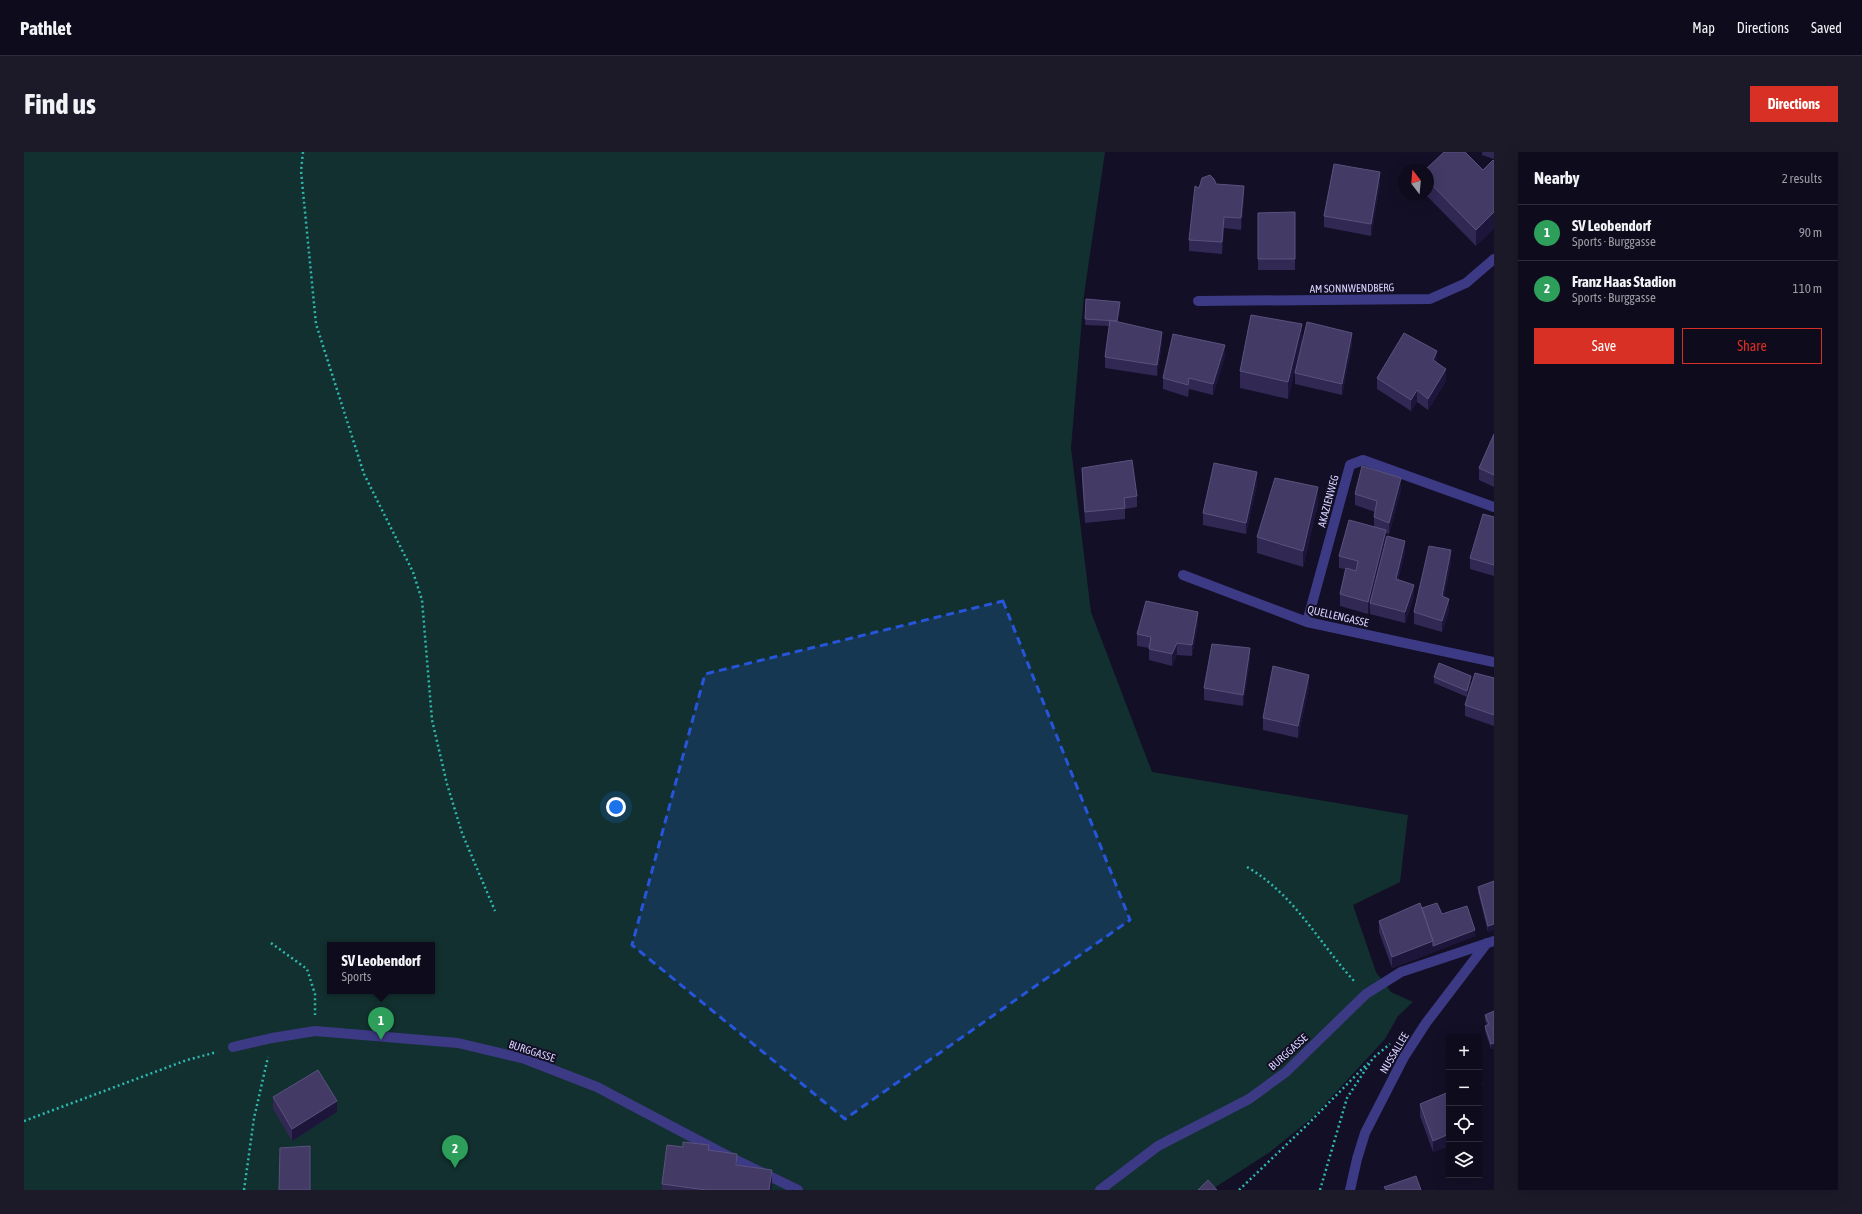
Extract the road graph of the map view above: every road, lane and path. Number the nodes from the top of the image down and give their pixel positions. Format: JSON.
{"nodes":[{"id":1,"x":303,"y":152,"type":"edge"},
{"id":2,"x":1494,"y":259,"type":"edge"},
{"id":3,"x":1198,"y":301,"type":"dead end"},
{"id":4,"x":1494,"y":507,"type":"edge"},
{"id":5,"x":1183,"y":575,"type":"dead end"},
{"id":6,"x":1307,"y":622,"type":"junction"},
{"id":7,"x":1494,"y":662,"type":"edge"},
{"id":8,"x":1247,"y":867,"type":"dead end"},
{"id":9,"x":495,"y":912,"type":"dead end"},
{"id":10,"x":1490,"y":942,"type":"edge"},
{"id":11,"x":271,"y":943,"type":"dead end"},
{"id":12,"x":1366,"y":994,"type":"junction"},
{"id":13,"x":315,"y":1031,"type":"junction"},
{"id":14,"x":272,"y":1038,"type":"junction"},
{"id":15,"x":233,"y":1047,"type":"joint"},
{"id":16,"x":1373,"y":1058,"type":"dead end"},
{"id":17,"x":24,"y":1122,"type":"edge"},
{"id":18,"x":244,"y":1190,"type":"edge"},
{"id":19,"x":798,"y":1190,"type":"edge"},
{"id":20,"x":1100,"y":1190,"type":"edge"},
{"id":21,"x":1239,"y":1190,"type":"edge"},
{"id":22,"x":1350,"y":1190,"type":"edge"}],
"edges":[{"from":1,"to":9,"type":"path"},
{"from":2,"to":3,"type":"street","name":"AM SONNWENDBERG"},
{"from":4,"to":6,"type":"street","name":"AKAZIENWEG"},
{"from":5,"to":6,"type":"street","name":"QUELLENGASSE"},
{"from":6,"to":7,"type":"street","name":"QUELLENGASSE"},
{"from":8,"to":12,"type":"path"},
{"from":10,"to":12,"type":"street","name":"BURGGASSE"},
{"from":10,"to":22,"type":"street","name":"NUSSALLEE"},
{"from":11,"to":13,"type":"path"},
{"from":12,"to":20,"type":"street","name":"BURGGASSE"},
{"from":13,"to":14,"type":"street","name":"BURGGASSE"},
{"from":13,"to":19,"type":"street","name":"BURGGASSE"},
{"from":14,"to":15,"type":"street","name":"BURGGASSE"},
{"from":14,"to":18,"type":"path"},
{"from":15,"to":17,"type":"path"},
{"from":16,"to":21,"type":"path"}]}
